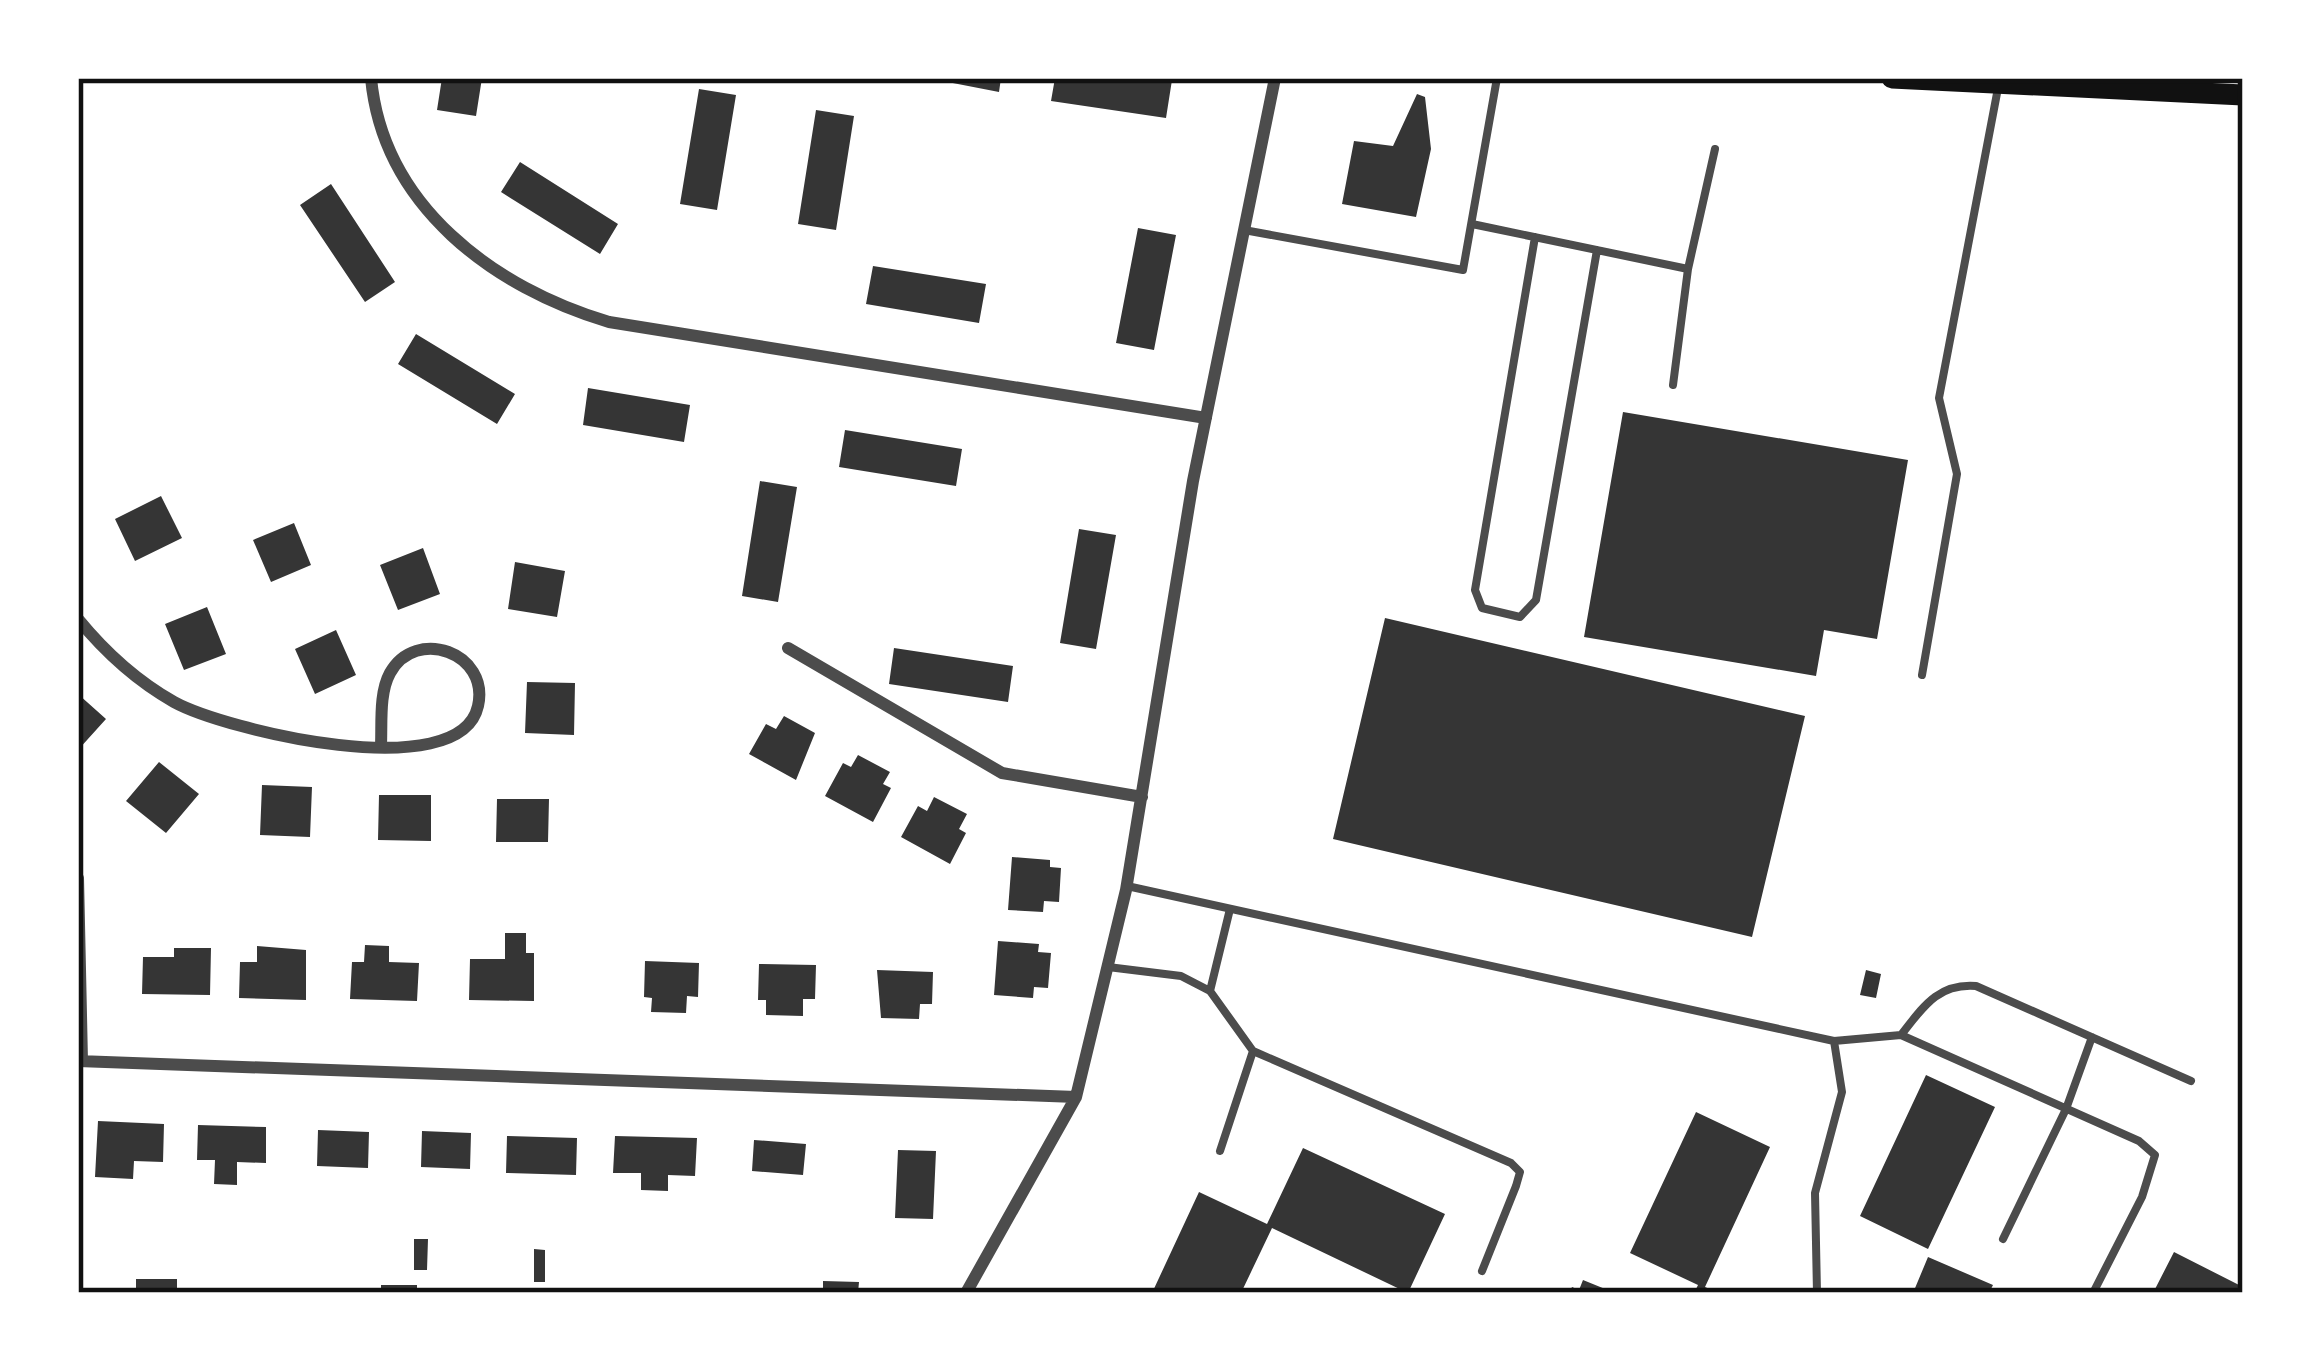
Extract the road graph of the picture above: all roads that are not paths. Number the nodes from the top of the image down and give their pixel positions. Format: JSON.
{"nodes":[{"id":1,"x":371,"y":78,"type":"edge"},
{"id":2,"x":1275,"y":78,"type":"edge"},
{"id":3,"x":1497,"y":78,"type":"edge"},
{"id":4,"x":1892,"y":78,"type":"edge"},
{"id":5,"x":1924,"y":78,"type":"edge"},
{"id":6,"x":2000,"y":82,"type":"junction"},
{"id":7,"x":2243,"y":94,"type":"edge"},
{"id":8,"x":1715,"y":148,"type":"dead end"},
{"id":9,"x":1472,"y":224,"type":"junction"},
{"id":10,"x":1244,"y":230,"type":"junction"},
{"id":11,"x":1534,"y":237,"type":"junction"},
{"id":12,"x":1597,"y":250,"type":"junction"},
{"id":13,"x":1688,"y":268,"type":"junction"},
{"id":14,"x":1673,"y":385,"type":"dead end"},
{"id":15,"x":1206,"y":418,"type":"junction"},
{"id":16,"x":79,"y":623,"type":"edge"},
{"id":17,"x":788,"y":648,"type":"dead end"},
{"id":18,"x":1922,"y":676,"type":"dead end"},
{"id":19,"x":381,"y":745,"type":"junction"},
{"id":20,"x":1142,"y":797,"type":"junction"},
{"id":21,"x":78,"y":878,"type":"edge"},
{"id":22,"x":1127,"y":886,"type":"junction"},
{"id":23,"x":1230,"y":909,"type":"junction"},
{"id":24,"x":1108,"y":967,"type":"junction"},
{"id":25,"x":1210,"y":991,"type":"junction"},
{"id":26,"x":1901,"y":1035,"type":"junction"},
{"id":27,"x":2092,"y":1037,"type":"junction"},
{"id":28,"x":1834,"y":1041,"type":"junction"},
{"id":29,"x":1253,"y":1051,"type":"junction"},
{"id":30,"x":80,"y":1061,"type":"edge"},
{"id":31,"x":2191,"y":1081,"type":"dead end"},
{"id":32,"x":1076,"y":1097,"type":"junction"},
{"id":33,"x":2066,"y":1109,"type":"junction"},
{"id":34,"x":1220,"y":1151,"type":"dead end"},
{"id":35,"x":2003,"y":1239,"type":"dead end"},
{"id":36,"x":1481,"y":1271,"type":"dead end"},
{"id":37,"x":966,"y":1293,"type":"edge"},
{"id":38,"x":1816,"y":1293,"type":"edge"},
{"id":39,"x":2093,"y":1293,"type":"edge"}],
"edges":[{"from":1,"to":15,"type":"street"},
{"from":2,"to":10,"type":"street"},
{"from":3,"to":9,"type":"lane"},
{"from":4,"to":5,"type":"main road"},
{"from":5,"to":6,"type":"main road"},
{"from":6,"to":7,"type":"main road"},
{"from":6,"to":18,"type":"lane"},
{"from":8,"to":13,"type":"lane"},
{"from":9,"to":10,"type":"lane"},
{"from":9,"to":11,"type":"lane"},
{"from":10,"to":15,"type":"street"},
{"from":11,"to":12,"type":"lane"},
{"from":11,"to":12,"type":"lane"},
{"from":12,"to":13,"type":"lane"},
{"from":13,"to":14,"type":"lane"},
{"from":15,"to":20,"type":"street"},
{"from":16,"to":19,"type":"street"},
{"from":17,"to":20,"type":"street"},
{"from":19,"to":19,"type":"street"},
{"from":20,"to":22,"type":"street"},
{"from":21,"to":30,"type":"street"},
{"from":22,"to":23,"type":"lane"},
{"from":22,"to":24,"type":"street"},
{"from":23,"to":25,"type":"lane"},
{"from":23,"to":28,"type":"lane"},
{"from":24,"to":25,"type":"lane"},
{"from":24,"to":32,"type":"street"},
{"from":25,"to":29,"type":"lane"},
{"from":26,"to":27,"type":"lane"},
{"from":26,"to":28,"type":"lane"},
{"from":26,"to":33,"type":"lane"},
{"from":27,"to":31,"type":"lane"},
{"from":27,"to":33,"type":"lane"},
{"from":28,"to":38,"type":"lane"},
{"from":29,"to":34,"type":"lane"},
{"from":29,"to":36,"type":"lane"},
{"from":30,"to":32,"type":"street"},
{"from":32,"to":37,"type":"street"},
{"from":33,"to":35,"type":"lane"},
{"from":33,"to":39,"type":"lane"}]}
